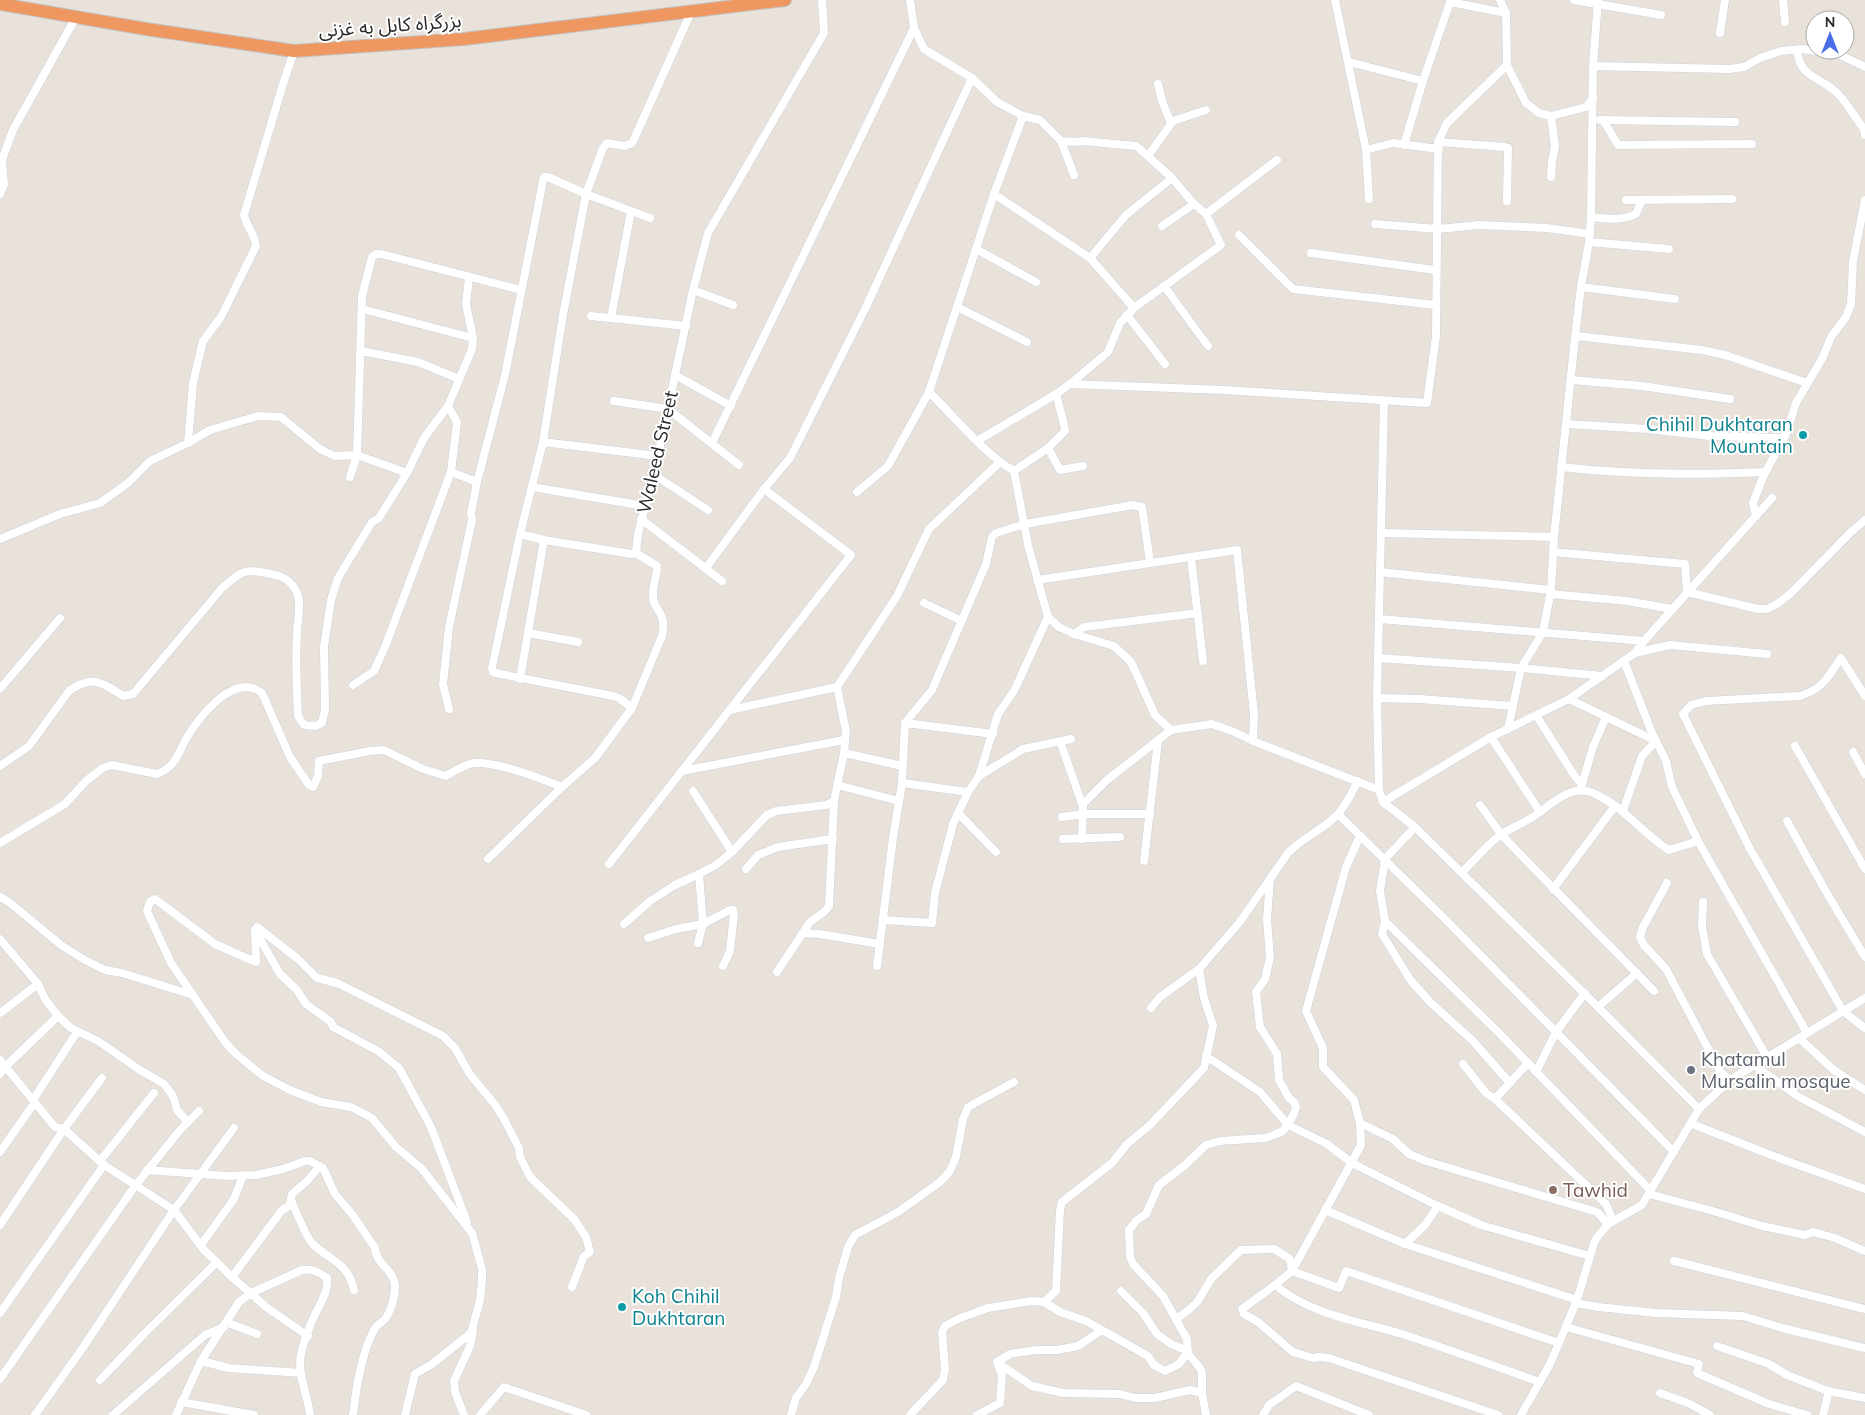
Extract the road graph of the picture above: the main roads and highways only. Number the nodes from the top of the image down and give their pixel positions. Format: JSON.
{"nodes":[{"id":1,"x":785,"y":0,"type":"edge"},
{"id":2,"x":0,"y":4,"type":"edge"}],
"edges":[{"from":1,"to":2,"type":"highway","name":"بزرگراه کابل به غزنی"}]}
